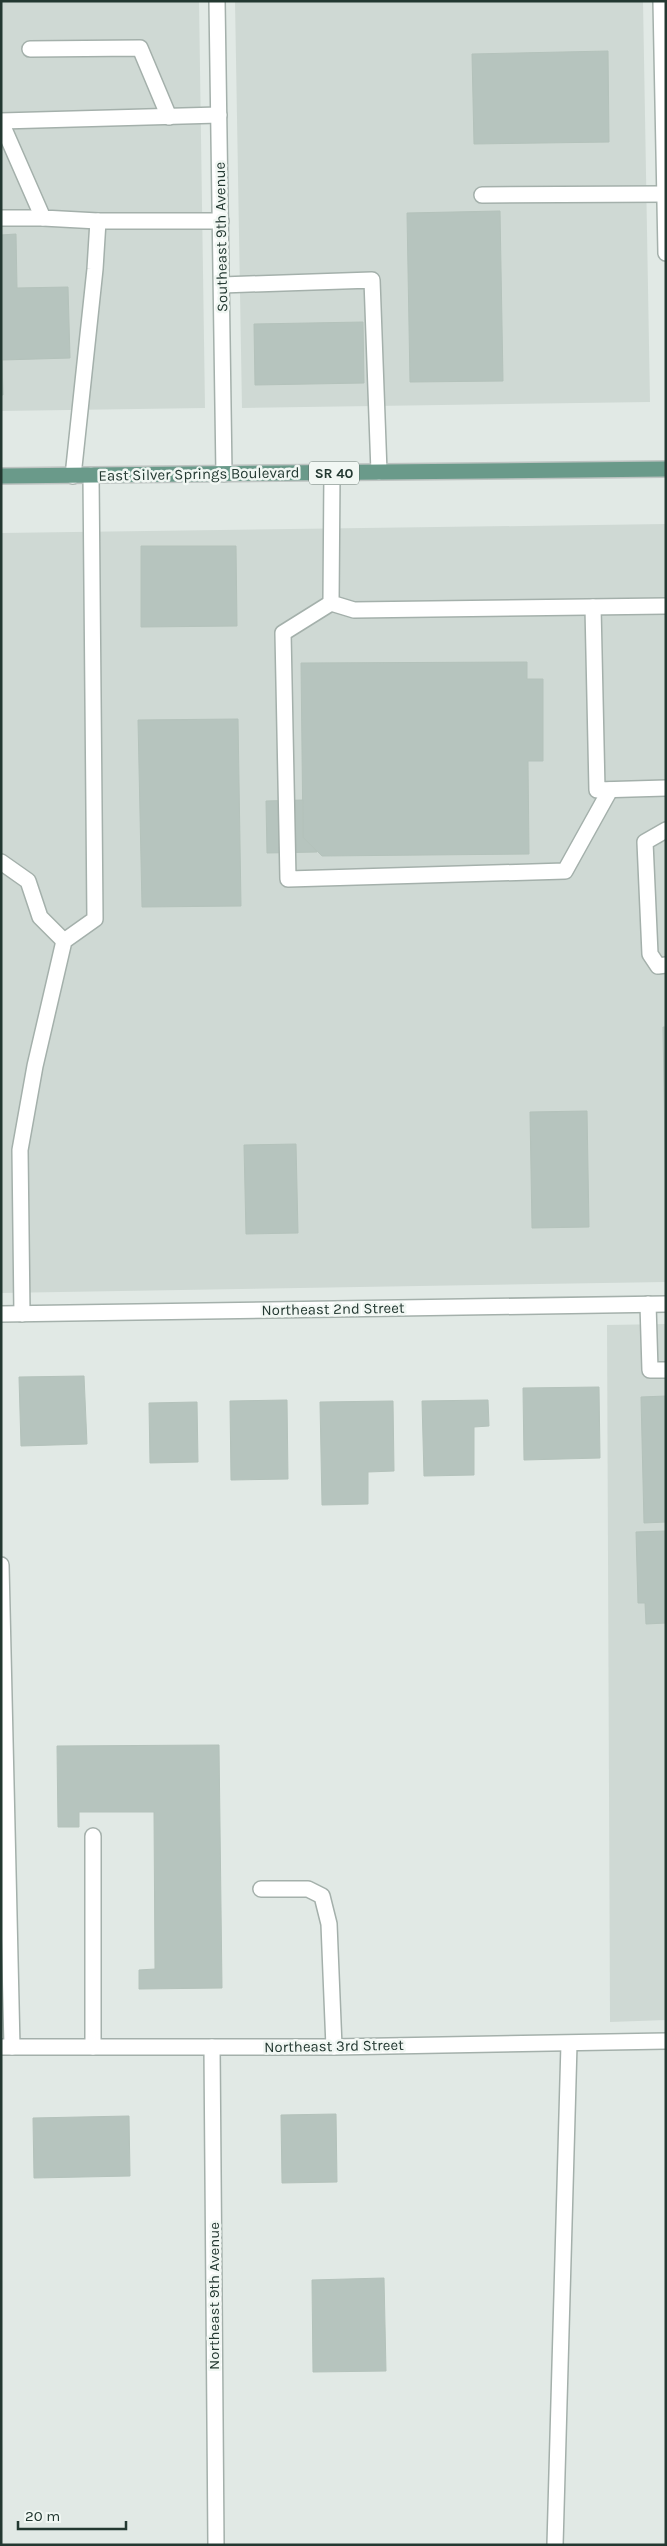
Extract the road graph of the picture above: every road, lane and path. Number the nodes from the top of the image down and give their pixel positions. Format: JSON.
{"nodes":[{"id":1,"x":217,"y":1,"type":"edge"},
{"id":2,"x":661,"y":1,"type":"edge"},
{"id":3,"x":30,"y":49,"type":"dead end"},
{"id":4,"x":219,"y":115,"type":"junction"},
{"id":5,"x":169,"y":117,"type":"junction"},
{"id":6,"x":1,"y":122,"type":"edge"},
{"id":7,"x":665,"y":194,"type":"edge"},
{"id":8,"x":482,"y":195,"type":"dead end"},
{"id":9,"x":1,"y":218,"type":"edge"},
{"id":10,"x":43,"y":218,"type":"junction"},
{"id":11,"x":220,"y":220,"type":"junction"},
{"id":12,"x":98,"y":222,"type":"junction"},
{"id":13,"x":666,"y":253,"type":"edge"},
{"id":14,"x":222,"y":285,"type":"junction"},
{"id":15,"x":666,"y":469,"type":"edge"},
{"id":16,"x":378,"y":472,"type":"junction"},
{"id":17,"x":332,"y":473,"type":"junction"},
{"id":18,"x":224,"y":474,"type":"junction"},
{"id":19,"x":91,"y":475,"type":"junction"},
{"id":20,"x":1,"y":476,"type":"edge"},
{"id":21,"x":74,"y":476,"type":"junction"},
{"id":22,"x":331,"y":603,"type":"junction"},
{"id":23,"x":666,"y":606,"type":"edge"},
{"id":24,"x":592,"y":607,"type":"junction"},
{"id":25,"x":666,"y":788,"type":"edge"},
{"id":26,"x":610,"y":790,"type":"junction"},
{"id":27,"x":666,"y":830,"type":"edge"},
{"id":28,"x":1,"y":862,"type":"edge"},
{"id":29,"x":64,"y":941,"type":"junction"},
{"id":30,"x":666,"y":965,"type":"edge"},
{"id":31,"x":648,"y":1304,"type":"junction"},
{"id":32,"x":666,"y":1304,"type":"edge"},
{"id":33,"x":1,"y":1314,"type":"edge"},
{"id":34,"x":22,"y":1314,"type":"junction"},
{"id":35,"x":666,"y":1370,"type":"edge"},
{"id":36,"x":1,"y":1565,"type":"edge"},
{"id":37,"x":92,"y":1836,"type":"dead end"},
{"id":38,"x":261,"y":1889,"type":"dead end"},
{"id":39,"x":666,"y":2041,"type":"edge"},
{"id":40,"x":569,"y":2044,"type":"junction"},
{"id":41,"x":334,"y":2046,"type":"junction"},
{"id":42,"x":7,"y":2047,"type":"edge"},
{"id":43,"x":92,"y":2047,"type":"junction"},
{"id":44,"x":212,"y":2048,"type":"junction"},
{"id":45,"x":216,"y":2545,"type":"edge"},
{"id":46,"x":554,"y":2545,"type":"edge"}],
"edges":[{"from":1,"to":4,"type":"street","name":"Southeast 9th Avenue"},
{"from":2,"to":7,"type":"street"},
{"from":3,"to":5,"type":"street"},
{"from":4,"to":5,"type":"street"},
{"from":4,"to":11,"type":"street","name":"Southeast 9th Avenue"},
{"from":5,"to":6,"type":"street"},
{"from":6,"to":10,"type":"street"},
{"from":7,"to":8,"type":"street"},
{"from":7,"to":13,"type":"street"},
{"from":9,"to":10,"type":"street"},
{"from":10,"to":12,"type":"street"},
{"from":11,"to":12,"type":"street"},
{"from":11,"to":14,"type":"street","name":"Southeast 9th Avenue"},
{"from":12,"to":21,"type":"street"},
{"from":14,"to":16,"type":"street"},
{"from":14,"to":18,"type":"street","name":"Southeast 9th Avenue"},
{"from":15,"to":16,"type":"main road","name":"East Silver Springs Boulevard","number":"SR 40"},
{"from":16,"to":17,"type":"main road","name":"East Silver Springs Boulevard","number":"SR 40"},
{"from":17,"to":18,"type":"main road","name":"East Silver Springs Boulevard","number":"SR 40"},
{"from":17,"to":22,"type":"street"},
{"from":18,"to":19,"type":"main road","name":"East Silver Springs Boulevard","number":"SR 40"},
{"from":19,"to":21,"type":"main road","name":"East Silver Springs Boulevard","number":"SR 40"},
{"from":19,"to":29,"type":"street"},
{"from":20,"to":21,"type":"main road","name":"East Silver Springs Boulevard","number":"SR 40"},
{"from":22,"to":24,"type":"street"},
{"from":22,"to":26,"type":"street"},
{"from":23,"to":24,"type":"street"},
{"from":24,"to":26,"type":"street"},
{"from":25,"to":26,"type":"street"},
{"from":27,"to":30,"type":"street"},
{"from":28,"to":29,"type":"street"},
{"from":29,"to":34,"type":"street"},
{"from":31,"to":32,"type":"street","name":"Northeast 2nd Street"},
{"from":31,"to":34,"type":"street","name":"Northeast 2nd Street"},
{"from":31,"to":35,"type":"street"},
{"from":33,"to":34,"type":"street","name":"Northeast 2nd Street"},
{"from":36,"to":42,"type":"street"},
{"from":37,"to":43,"type":"street"},
{"from":38,"to":41,"type":"street"},
{"from":39,"to":40,"type":"street","name":"Northeast 3rd Street"},
{"from":40,"to":41,"type":"street","name":"Northeast 3rd Street"},
{"from":40,"to":46,"type":"street"},
{"from":41,"to":44,"type":"street","name":"Northeast 3rd Street"},
{"from":42,"to":43,"type":"street","name":"Northeast 3rd Street"},
{"from":43,"to":44,"type":"street","name":"Northeast 3rd Street"},
{"from":44,"to":45,"type":"street","name":"Northeast 9th Avenue"}]}
